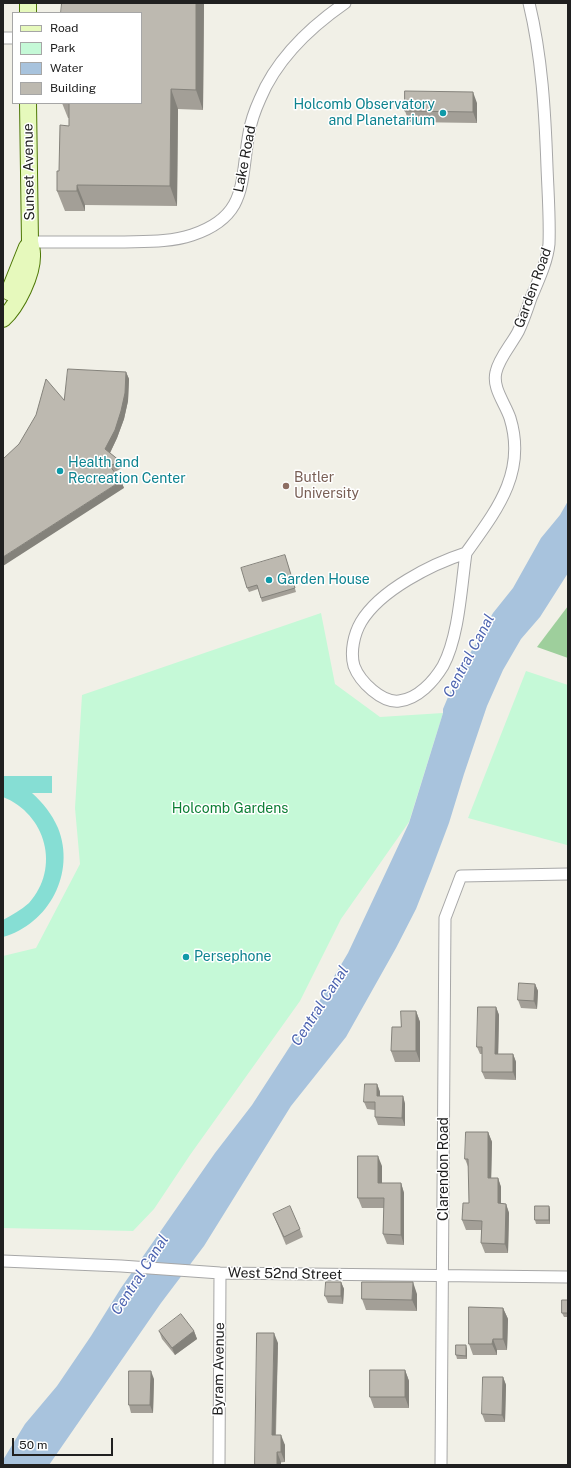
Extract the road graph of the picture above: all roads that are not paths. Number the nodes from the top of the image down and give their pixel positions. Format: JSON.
{"nodes":[{"id":1,"x":345,"y":3,"type":"edge"},
{"id":2,"x":529,"y":3,"type":"edge"},
{"id":3,"x":28,"y":104,"type":"edge"},
{"id":4,"x":30,"y":242,"type":"junction"},
{"id":5,"x":3,"y":302,"type":"edge"},
{"id":6,"x":3,"y":319,"type":"edge"},
{"id":7,"x":466,"y":553,"type":"junction"},
{"id":8,"x":568,"y":874,"type":"edge"},
{"id":9,"x":3,"y":1261,"type":"edge"},
{"id":10,"x":220,"y":1273,"type":"junction"},
{"id":11,"x":443,"y":1275,"type":"junction"},
{"id":12,"x":568,"y":1277,"type":"edge"},
{"id":13,"x":219,"y":1465,"type":"edge"},
{"id":14,"x":441,"y":1465,"type":"edge"}],
"edges":[{"from":1,"to":4,"type":"street","name":"Lake Road"},
{"from":2,"to":7,"type":"street","name":"Garden Road"},
{"from":3,"to":4,"type":"street","name":"Sunset Avenue"},
{"from":4,"to":5,"type":"street","name":"Sunset Avenue"},
{"from":4,"to":6,"type":"street","name":"Sunset Avenue"},
{"from":7,"to":7,"type":"street","name":"Garden Road"},
{"from":8,"to":11,"type":"street","name":"Clarendon Road"},
{"from":9,"to":10,"type":"street","name":"West 52nd Street"},
{"from":10,"to":11,"type":"street","name":"West 52nd Street"},
{"from":10,"to":13,"type":"street","name":"Byram Avenue"},
{"from":11,"to":12,"type":"street","name":"West 52nd Street"},
{"from":11,"to":14,"type":"street","name":"Clarendon Road"}]}
